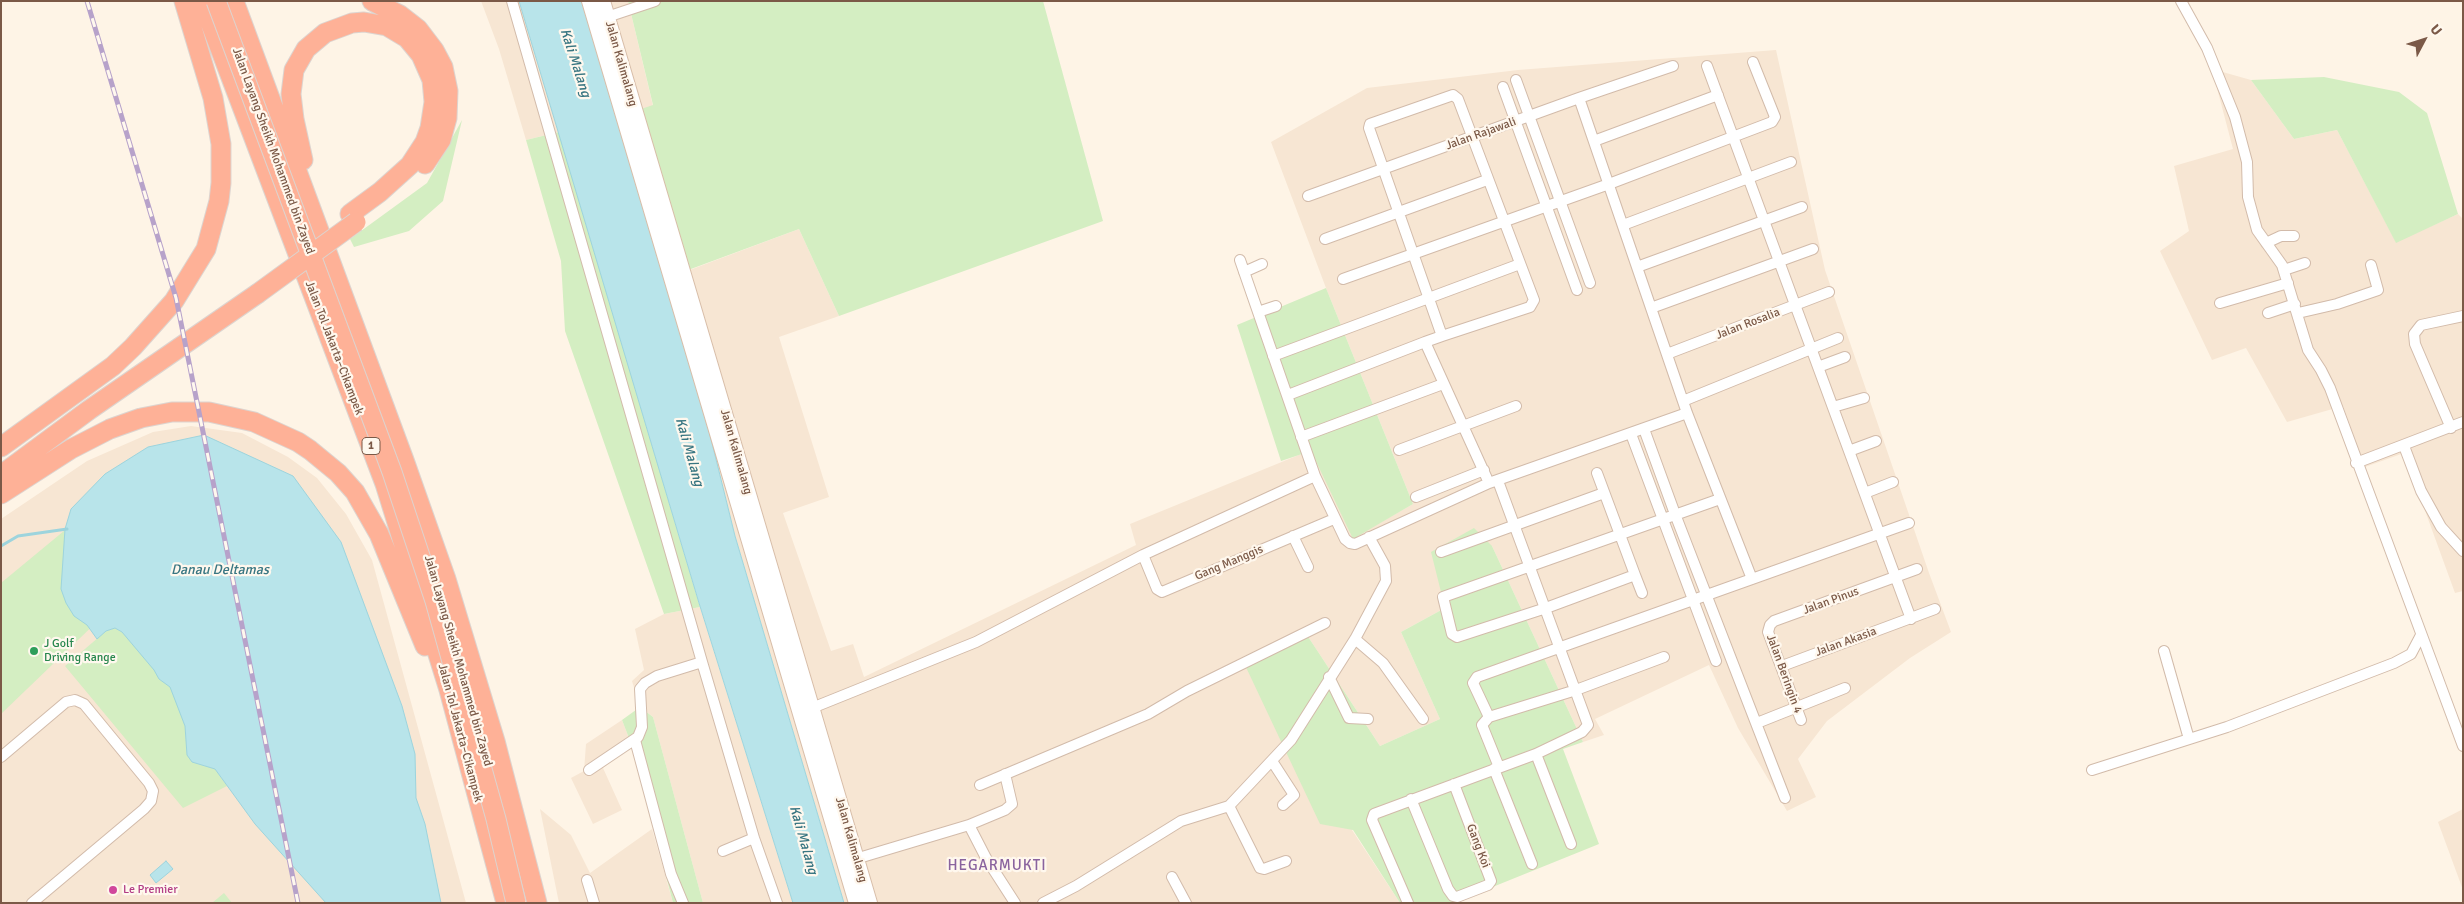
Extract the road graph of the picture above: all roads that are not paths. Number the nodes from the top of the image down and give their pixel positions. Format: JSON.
{"nodes":[{"id":1,"x":184,"y":1,"type":"edge"},
{"id":2,"x":202,"y":1,"type":"edge"},
{"id":3,"x":216,"y":1,"type":"edge"},
{"id":4,"x":226,"y":1,"type":"edge"},
{"id":5,"x":234,"y":1,"type":"edge"},
{"id":6,"x":372,"y":1,"type":"edge"},
{"id":7,"x":512,"y":1,"type":"edge"},
{"id":8,"x":589,"y":1,"type":"edge"},
{"id":9,"x":603,"y":1,"type":"edge"},
{"id":10,"x":654,"y":1,"type":"edge"},
{"id":11,"x":2181,"y":1,"type":"edge"},
{"id":12,"x":601,"y":19,"type":"junction"},
{"id":13,"x":1753,"y":62,"type":"dead end"},
{"id":14,"x":1673,"y":66,"type":"dead end"},
{"id":15,"x":1707,"y":66,"type":"dead end"},
{"id":16,"x":1516,"y":80,"type":"dead end"},
{"id":17,"x":1503,"y":87,"type":"dead end"},
{"id":18,"x":1718,"y":95,"type":"junction"},
{"id":19,"x":1579,"y":98,"type":"junction"},
{"id":20,"x":1529,"y":116,"type":"junction"},
{"id":21,"x":1515,"y":121,"type":"junction"},
{"id":22,"x":1472,"y":137,"type":"junction"},
{"id":23,"x":1733,"y":138,"type":"junction"},
{"id":24,"x":1594,"y":141,"type":"junction"},
{"id":25,"x":1791,"y":162,"type":"dead end"},
{"id":26,"x":1383,"y":170,"type":"junction"},
{"id":27,"x":1487,"y":180,"type":"junction"},
{"id":28,"x":1749,"y":180,"type":"junction"},
{"id":29,"x":1609,"y":184,"type":"junction"},
{"id":30,"x":1308,"y":196,"type":"dead end"},
{"id":31,"x":1560,"y":202,"type":"junction"},
{"id":32,"x":1546,"y":207,"type":"junction"},
{"id":33,"x":1802,"y":207,"type":"dead end"},
{"id":34,"x":1397,"y":212,"type":"junction"},
{"id":35,"x":353,"y":218,"type":"junction"},
{"id":36,"x":1764,"y":220,"type":"junction"},
{"id":37,"x":1504,"y":222,"type":"junction"},
{"id":38,"x":1623,"y":225,"type":"junction"},
{"id":39,"x":2294,"y":236,"type":"dead end"},
{"id":40,"x":1325,"y":239,"type":"dead end"},
{"id":41,"x":2266,"y":243,"type":"junction"},
{"id":42,"x":1813,"y":249,"type":"dead end"},
{"id":43,"x":1413,"y":254,"type":"junction"},
{"id":44,"x":1240,"y":260,"type":"dead end"},
{"id":45,"x":1779,"y":261,"type":"junction"},
{"id":46,"x":2305,"y":262,"type":"dead end"},
{"id":47,"x":1262,"y":264,"type":"dead end"},
{"id":48,"x":1520,"y":264,"type":"junction"},
{"id":49,"x":2372,"y":265,"type":"dead end"},
{"id":50,"x":1637,"y":267,"type":"junction"},
{"id":51,"x":2284,"y":270,"type":"junction"},
{"id":52,"x":1244,"y":272,"type":"junction"},
{"id":53,"x":1343,"y":279,"type":"dead end"},
{"id":54,"x":1590,"y":282,"type":"dead end"},
{"id":55,"x":2288,"y":283,"type":"junction"},
{"id":56,"x":255,"y":289,"type":"junction"},
{"id":57,"x":1577,"y":290,"type":"dead end"},
{"id":58,"x":1829,"y":292,"type":"dead end"},
{"id":59,"x":1428,"y":296,"type":"junction"},
{"id":60,"x":2220,"y":303,"type":"dead end"},
{"id":61,"x":1276,"y":306,"type":"dead end"},
{"id":62,"x":1796,"y":306,"type":"junction"},
{"id":63,"x":1652,"y":308,"type":"junction"},
{"id":64,"x":2296,"y":309,"type":"junction"},
{"id":65,"x":1258,"y":312,"type":"junction"},
{"id":66,"x":2268,"y":313,"type":"dead end"},
{"id":67,"x":2462,"y":319,"type":"edge"},
{"id":68,"x":1442,"y":336,"type":"junction"},
{"id":69,"x":1838,"y":338,"type":"dead end"},
{"id":70,"x":1425,"y":342,"type":"junction"},
{"id":71,"x":1812,"y":349,"type":"junction"},
{"id":72,"x":1667,"y":354,"type":"junction"},
{"id":73,"x":1273,"y":356,"type":"junction"},
{"id":74,"x":1845,"y":357,"type":"dead end"},
{"id":75,"x":1818,"y":367,"type":"junction"},
{"id":76,"x":1443,"y":384,"type":"junction"},
{"id":77,"x":1288,"y":395,"type":"junction"},
{"id":78,"x":1864,"y":398,"type":"dead end"},
{"id":79,"x":1683,"y":401,"type":"junction"},
{"id":80,"x":1516,"y":406,"type":"dead end"},
{"id":81,"x":1833,"y":407,"type":"junction"},
{"id":82,"x":1688,"y":413,"type":"junction"},
{"id":83,"x":2463,"y":422,"type":"edge"},
{"id":84,"x":1465,"y":426,"type":"junction"},
{"id":85,"x":2451,"y":428,"type":"junction"},
{"id":86,"x":1644,"y":429,"type":"junction"},
{"id":87,"x":1631,"y":434,"type":"junction"},
{"id":88,"x":1301,"y":437,"type":"junction"},
{"id":89,"x":1876,"y":441,"type":"dead end"},
{"id":90,"x":2404,"y":446,"type":"junction"},
{"id":91,"x":7,"y":449,"type":"edge"},
{"id":92,"x":1399,"y":450,"type":"dead end"},
{"id":93,"x":1849,"y":450,"type":"junction"},
{"id":94,"x":404,"y":460,"type":"junction"},
{"id":95,"x":2356,"y":463,"type":"junction"},
{"id":96,"x":1484,"y":470,"type":"junction"},
{"id":97,"x":1596,"y":473,"type":"dead end"},
{"id":98,"x":1,"y":475,"type":"edge"},
{"id":99,"x":1315,"y":476,"type":"junction"},
{"id":100,"x":1494,"y":482,"type":"junction"},
{"id":101,"x":1892,"y":482,"type":"dead end"},
{"id":102,"x":1604,"y":493,"type":"junction"},
{"id":103,"x":1865,"y":493,"type":"junction"},
{"id":104,"x":1,"y":494,"type":"edge"},
{"id":105,"x":1416,"y":497,"type":"dead end"},
{"id":106,"x":1720,"y":498,"type":"junction"},
{"id":107,"x":1675,"y":514,"type":"junction"},
{"id":108,"x":1334,"y":519,"type":"junction"},
{"id":109,"x":1661,"y":519,"type":"junction"},
{"id":110,"x":1908,"y":523,"type":"dead end"},
{"id":111,"x":1515,"y":526,"type":"junction"},
{"id":112,"x":1880,"y":534,"type":"junction"},
{"id":113,"x":1618,"y":535,"type":"junction"},
{"id":114,"x":1293,"y":536,"type":"junction"},
{"id":115,"x":1369,"y":537,"type":"junction"},
{"id":116,"x":1442,"y":552,"type":"dead end"},
{"id":117,"x":2463,"y":552,"type":"edge"},
{"id":118,"x":1143,"y":555,"type":"junction"},
{"id":119,"x":1308,"y":567,"type":"dead end"},
{"id":120,"x":1530,"y":567,"type":"junction"},
{"id":121,"x":1917,"y":569,"type":"dead end"},
{"id":122,"x":1635,"y":575,"type":"junction"},
{"id":123,"x":1896,"y":577,"type":"junction"},
{"id":124,"x":1752,"y":579,"type":"junction"},
{"id":125,"x":1642,"y":593,"type":"dead end"},
{"id":126,"x":1706,"y":595,"type":"junction"},
{"id":127,"x":1692,"y":600,"type":"junction"},
{"id":128,"x":1546,"y":608,"type":"junction"},
{"id":129,"x":1935,"y":609,"type":"dead end"},
{"id":130,"x":1911,"y":619,"type":"junction"},
{"id":131,"x":1325,"y":623,"type":"dead end"},
{"id":132,"x":1768,"y":628,"type":"joint"},
{"id":133,"x":2421,"y":635,"type":"junction"},
{"id":134,"x":1356,"y":639,"type":"junction"},
{"id":135,"x":1560,"y":649,"type":"junction"},
{"id":136,"x":2164,"y":651,"type":"dead end"},
{"id":137,"x":1664,"y":658,"type":"dead end"},
{"id":138,"x":1716,"y":661,"type":"dead end"},
{"id":139,"x":702,"y":662,"type":"junction"},
{"id":140,"x":1782,"y":666,"type":"junction"},
{"id":141,"x":1329,"y":677,"type":"junction"},
{"id":142,"x":1845,"y":688,"type":"dead end"},
{"id":143,"x":1576,"y":690,"type":"junction"},
{"id":144,"x":1796,"y":706,"type":"junction"},
{"id":145,"x":806,"y":711,"type":"junction"},
{"id":146,"x":1489,"y":717,"type":"junction"},
{"id":147,"x":1368,"y":719,"type":"dead end"},
{"id":148,"x":1423,"y":719,"type":"dead end"},
{"id":149,"x":1801,"y":720,"type":"dead end"},
{"id":150,"x":1757,"y":723,"type":"junction"},
{"id":151,"x":2188,"y":739,"type":"junction"},
{"id":152,"x":635,"y":740,"type":"junction"},
{"id":153,"x":464,"y":742,"type":"junction"},
{"id":154,"x":2463,"y":746,"type":"edge"},
{"id":155,"x":1536,"y":754,"type":"junction"},
{"id":156,"x":1,"y":757,"type":"edge"},
{"id":157,"x":1272,"y":761,"type":"junction"},
{"id":158,"x":1497,"y":768,"type":"junction"},
{"id":159,"x":589,"y":770,"type":"dead end"},
{"id":160,"x":2092,"y":770,"type":"dead end"},
{"id":161,"x":1005,"y":774,"type":"junction"},
{"id":162,"x":1454,"y":784,"type":"junction"},
{"id":163,"x":980,"y":785,"type":"dead end"},
{"id":164,"x":1786,"y":798,"type":"dead end"},
{"id":165,"x":1411,"y":799,"type":"junction"},
{"id":166,"x":1229,"y":806,"type":"junction"},
{"id":167,"x":1283,"y":806,"type":"dead end"},
{"id":168,"x":969,"y":825,"type":"junction"},
{"id":169,"x":754,"y":838,"type":"junction"},
{"id":170,"x":1571,"y":844,"type":"dead end"},
{"id":171,"x":723,"y":851,"type":"dead end"},
{"id":172,"x":850,"y":860,"type":"junction"},
{"id":173,"x":1286,"y":861,"type":"dead end"},
{"id":174,"x":1532,"y":864,"type":"dead end"},
{"id":175,"x":1172,"y":877,"type":"dead end"},
{"id":176,"x":587,"y":880,"type":"dead end"},
{"id":177,"x":32,"y":903,"type":"edge"},
{"id":178,"x":506,"y":903,"type":"edge"},
{"id":179,"x":516,"y":903,"type":"edge"},
{"id":180,"x":524,"y":903,"type":"edge"},
{"id":181,"x":537,"y":903,"type":"edge"},
{"id":182,"x":594,"y":903,"type":"edge"},
{"id":183,"x":683,"y":903,"type":"edge"},
{"id":184,"x":777,"y":903,"type":"edge"},
{"id":185,"x":856,"y":903,"type":"edge"},
{"id":186,"x":870,"y":903,"type":"edge"},
{"id":187,"x":1015,"y":903,"type":"edge"},
{"id":188,"x":1043,"y":903,"type":"edge"},
{"id":189,"x":1186,"y":903,"type":"edge"},
{"id":190,"x":1408,"y":903,"type":"edge"}],
"edges":[{"from":1,"to":91,"type":"highway"},
{"from":2,"to":153,"type":"highway","name":"Jalan Tol Jakarta–Cikampek","number":"1"},
{"from":3,"to":179,"type":"highway","name":"Jalan Layang Sheikh Mohammed bin Zayed","number":"1","bridge":true},
{"from":4,"to":180,"type":"highway","name":"Jalan Layang Sheikh Mohammed bin Zayed","number":"1"},
{"from":5,"to":94,"type":"highway","name":"Jalan Tol Jakarta–Cikampek","number":"1"},
{"from":6,"to":35,"type":"highway"},
{"from":7,"to":139,"type":"street"},
{"from":8,"to":12,"type":"main road","name":"Jalan Kalimalang"},
{"from":9,"to":12,"type":"main road","name":"Jalan Kalimalang"},
{"from":10,"to":12,"type":"street"},
{"from":11,"to":41,"type":"street"},
{"from":12,"to":145,"type":"main road","name":"Jalan Kalimalang"},
{"from":13,"to":23,"type":"street"},
{"from":14,"to":19,"type":"street","name":"Jalan Rajawali"},
{"from":15,"to":18,"type":"street"},
{"from":16,"to":20,"type":"street"},
{"from":17,"to":21,"type":"street"},
{"from":18,"to":23,"type":"street"},
{"from":18,"to":24,"type":"street"},
{"from":19,"to":20,"type":"street","name":"Jalan Rajawali"},
{"from":19,"to":24,"type":"street"},
{"from":20,"to":21,"type":"street","name":"Jalan Rajawali"},
{"from":20,"to":31,"type":"street"},
{"from":21,"to":22,"type":"street","name":"Jalan Rajawali"},
{"from":21,"to":32,"type":"street"},
{"from":22,"to":26,"type":"street","name":"Jalan Rajawali"},
{"from":22,"to":26,"type":"street"},
{"from":22,"to":27,"type":"street"},
{"from":23,"to":28,"type":"street"},
{"from":23,"to":29,"type":"street"},
{"from":24,"to":29,"type":"street"},
{"from":25,"to":28,"type":"street"},
{"from":26,"to":30,"type":"street","name":"Jalan Rajawali"},
{"from":26,"to":34,"type":"street"},
{"from":27,"to":34,"type":"street"},
{"from":27,"to":37,"type":"street"},
{"from":28,"to":36,"type":"street"},
{"from":28,"to":38,"type":"street"},
{"from":29,"to":31,"type":"street"},
{"from":29,"to":38,"type":"street"},
{"from":31,"to":32,"type":"street"},
{"from":31,"to":54,"type":"street"},
{"from":32,"to":37,"type":"street"},
{"from":32,"to":57,"type":"street"},
{"from":33,"to":36,"type":"street"},
{"from":34,"to":40,"type":"street"},
{"from":34,"to":43,"type":"street"},
{"from":35,"to":56,"type":"highway"},
{"from":35,"to":94,"type":"highway"},
{"from":36,"to":45,"type":"street"},
{"from":36,"to":50,"type":"street"},
{"from":37,"to":43,"type":"street"},
{"from":37,"to":48,"type":"street"},
{"from":38,"to":50,"type":"street"},
{"from":39,"to":41,"type":"street"},
{"from":41,"to":51,"type":"street"},
{"from":42,"to":45,"type":"street"},
{"from":43,"to":53,"type":"street"},
{"from":43,"to":59,"type":"street"},
{"from":44,"to":52,"type":"street"},
{"from":45,"to":62,"type":"street"},
{"from":45,"to":63,"type":"street"},
{"from":46,"to":51,"type":"street"},
{"from":47,"to":52,"type":"street"},
{"from":48,"to":59,"type":"street"},
{"from":48,"to":68,"type":"street"},
{"from":49,"to":64,"type":"street"},
{"from":50,"to":63,"type":"street"},
{"from":51,"to":55,"type":"street"},
{"from":52,"to":65,"type":"street"},
{"from":55,"to":60,"type":"street"},
{"from":55,"to":64,"type":"street"},
{"from":56,"to":91,"type":"highway"},
{"from":56,"to":98,"type":"highway"},
{"from":58,"to":62,"type":"street","name":"Jalan Rosalia"},
{"from":59,"to":68,"type":"street"},
{"from":59,"to":73,"type":"street"},
{"from":61,"to":65,"type":"street"},
{"from":62,"to":71,"type":"street"},
{"from":62,"to":72,"type":"street","name":"Jalan Rosalia"},
{"from":63,"to":72,"type":"street"},
{"from":64,"to":66,"type":"street"},
{"from":64,"to":95,"type":"street"},
{"from":65,"to":73,"type":"street"},
{"from":67,"to":85,"type":"street"},
{"from":68,"to":70,"type":"street"},
{"from":69,"to":71,"type":"street"},
{"from":70,"to":76,"type":"street"},
{"from":70,"to":77,"type":"street"},
{"from":71,"to":75,"type":"street"},
{"from":71,"to":79,"type":"street"},
{"from":72,"to":79,"type":"street"},
{"from":73,"to":77,"type":"street"},
{"from":74,"to":75,"type":"street"},
{"from":75,"to":81,"type":"street"},
{"from":76,"to":84,"type":"street"},
{"from":76,"to":88,"type":"street"},
{"from":77,"to":88,"type":"street"},
{"from":78,"to":81,"type":"street"},
{"from":79,"to":82,"type":"street"},
{"from":80,"to":84,"type":"street"},
{"from":81,"to":93,"type":"street"},
{"from":82,"to":86,"type":"street"},
{"from":82,"to":106,"type":"street"},
{"from":83,"to":85,"type":"street"},
{"from":84,"to":92,"type":"street"},
{"from":84,"to":96,"type":"street"},
{"from":85,"to":90,"type":"street"},
{"from":86,"to":87,"type":"street"},
{"from":86,"to":107,"type":"street"},
{"from":87,"to":100,"type":"street"},
{"from":87,"to":109,"type":"street"},
{"from":88,"to":99,"type":"street"},
{"from":89,"to":93,"type":"street"},
{"from":90,"to":95,"type":"street"},
{"from":90,"to":117,"type":"street"},
{"from":93,"to":103,"type":"street"},
{"from":94,"to":181,"type":"highway","name":"Jalan Tol Jakarta–Cikampek","number":"1"},
{"from":95,"to":133,"type":"street"},
{"from":96,"to":100,"type":"street"},
{"from":96,"to":105,"type":"street"},
{"from":97,"to":102,"type":"street"},
{"from":99,"to":108,"type":"street"},
{"from":99,"to":118,"type":"street"},
{"from":100,"to":111,"type":"street"},
{"from":100,"to":115,"type":"street"},
{"from":101,"to":103,"type":"street"},
{"from":102,"to":111,"type":"street"},
{"from":102,"to":113,"type":"street"},
{"from":103,"to":112,"type":"street"},
{"from":104,"to":153,"type":"highway"},
{"from":106,"to":107,"type":"street"},
{"from":106,"to":124,"type":"street"},
{"from":107,"to":109,"type":"street"},
{"from":107,"to":126,"type":"street"},
{"from":108,"to":114,"type":"street","name":"Gang Manggis"},
{"from":108,"to":115,"type":"street"},
{"from":109,"to":113,"type":"street"},
{"from":109,"to":127,"type":"street"},
{"from":110,"to":112,"type":"street"},
{"from":111,"to":116,"type":"street"},
{"from":111,"to":120,"type":"street"},
{"from":112,"to":123,"type":"street"},
{"from":112,"to":124,"type":"street"},
{"from":113,"to":120,"type":"street"},
{"from":113,"to":122,"type":"street"},
{"from":114,"to":118,"type":"street","name":"Gang Manggis"},
{"from":114,"to":119,"type":"street"},
{"from":115,"to":134,"type":"street"},
{"from":118,"to":145,"type":"street"},
{"from":120,"to":128,"type":"street"},
{"from":120,"to":128,"type":"street"},
{"from":121,"to":123,"type":"street","name":"Jalan Pinus"},
{"from":122,"to":125,"type":"street"},
{"from":122,"to":128,"type":"street"},
{"from":123,"to":130,"type":"street"},
{"from":123,"to":132,"type":"street","name":"Jalan Pinus"},
{"from":124,"to":126,"type":"street"},
{"from":126,"to":127,"type":"street"},
{"from":126,"to":150,"type":"street"},
{"from":127,"to":135,"type":"street"},
{"from":127,"to":138,"type":"street"},
{"from":128,"to":135,"type":"street"},
{"from":129,"to":130,"type":"street","name":"Jalan Akasia"},
{"from":130,"to":140,"type":"street","name":"Jalan Akasia"},
{"from":131,"to":161,"type":"street"},
{"from":132,"to":140,"type":"street","name":"Jalan Beringin 4"},
{"from":133,"to":151,"type":"street"},
{"from":133,"to":154,"type":"street"},
{"from":134,"to":141,"type":"street"},
{"from":134,"to":148,"type":"street"},
{"from":135,"to":143,"type":"street"},
{"from":135,"to":146,"type":"street"},
{"from":136,"to":151,"type":"street"},
{"from":137,"to":143,"type":"street"},
{"from":139,"to":152,"type":"street"},
{"from":139,"to":169,"type":"street"},
{"from":140,"to":144,"type":"street","name":"Jalan Beringin 4"},
{"from":141,"to":147,"type":"street"},
{"from":141,"to":157,"type":"street"},
{"from":142,"to":144,"type":"street"},
{"from":143,"to":146,"type":"street"},
{"from":143,"to":155,"type":"street"},
{"from":144,"to":149,"type":"street","name":"Jalan Beringin 4"},
{"from":144,"to":150,"type":"street"},
{"from":145,"to":172,"type":"main road","name":"Jalan Kalimalang"},
{"from":146,"to":158,"type":"street"},
{"from":150,"to":164,"type":"street"},
{"from":151,"to":160,"type":"street"},
{"from":152,"to":159,"type":"street"},
{"from":152,"to":183,"type":"street"},
{"from":153,"to":178,"type":"highway","name":"Jalan Tol Jakarta–Cikampek","number":"1"},
{"from":155,"to":158,"type":"street"},
{"from":155,"to":170,"type":"street"},
{"from":156,"to":177,"type":"street"},
{"from":157,"to":166,"type":"street"},
{"from":157,"to":167,"type":"street"},
{"from":158,"to":162,"type":"street"},
{"from":158,"to":174,"type":"street"},
{"from":161,"to":163,"type":"street"},
{"from":161,"to":168,"type":"street"},
{"from":162,"to":165,"type":"street"},
{"from":162,"to":165,"type":"street","name":"Gang Koi"},
{"from":165,"to":190,"type":"street"},
{"from":166,"to":173,"type":"street"},
{"from":166,"to":188,"type":"street"},
{"from":168,"to":172,"type":"street"},
{"from":168,"to":187,"type":"street"},
{"from":169,"to":171,"type":"street"},
{"from":169,"to":184,"type":"street"},
{"from":172,"to":185,"type":"main road","name":"Jalan Kalimalang"},
{"from":172,"to":186,"type":"main road","name":"Jalan Kalimalang"},
{"from":175,"to":189,"type":"street"},
{"from":176,"to":182,"type":"street"}]}
